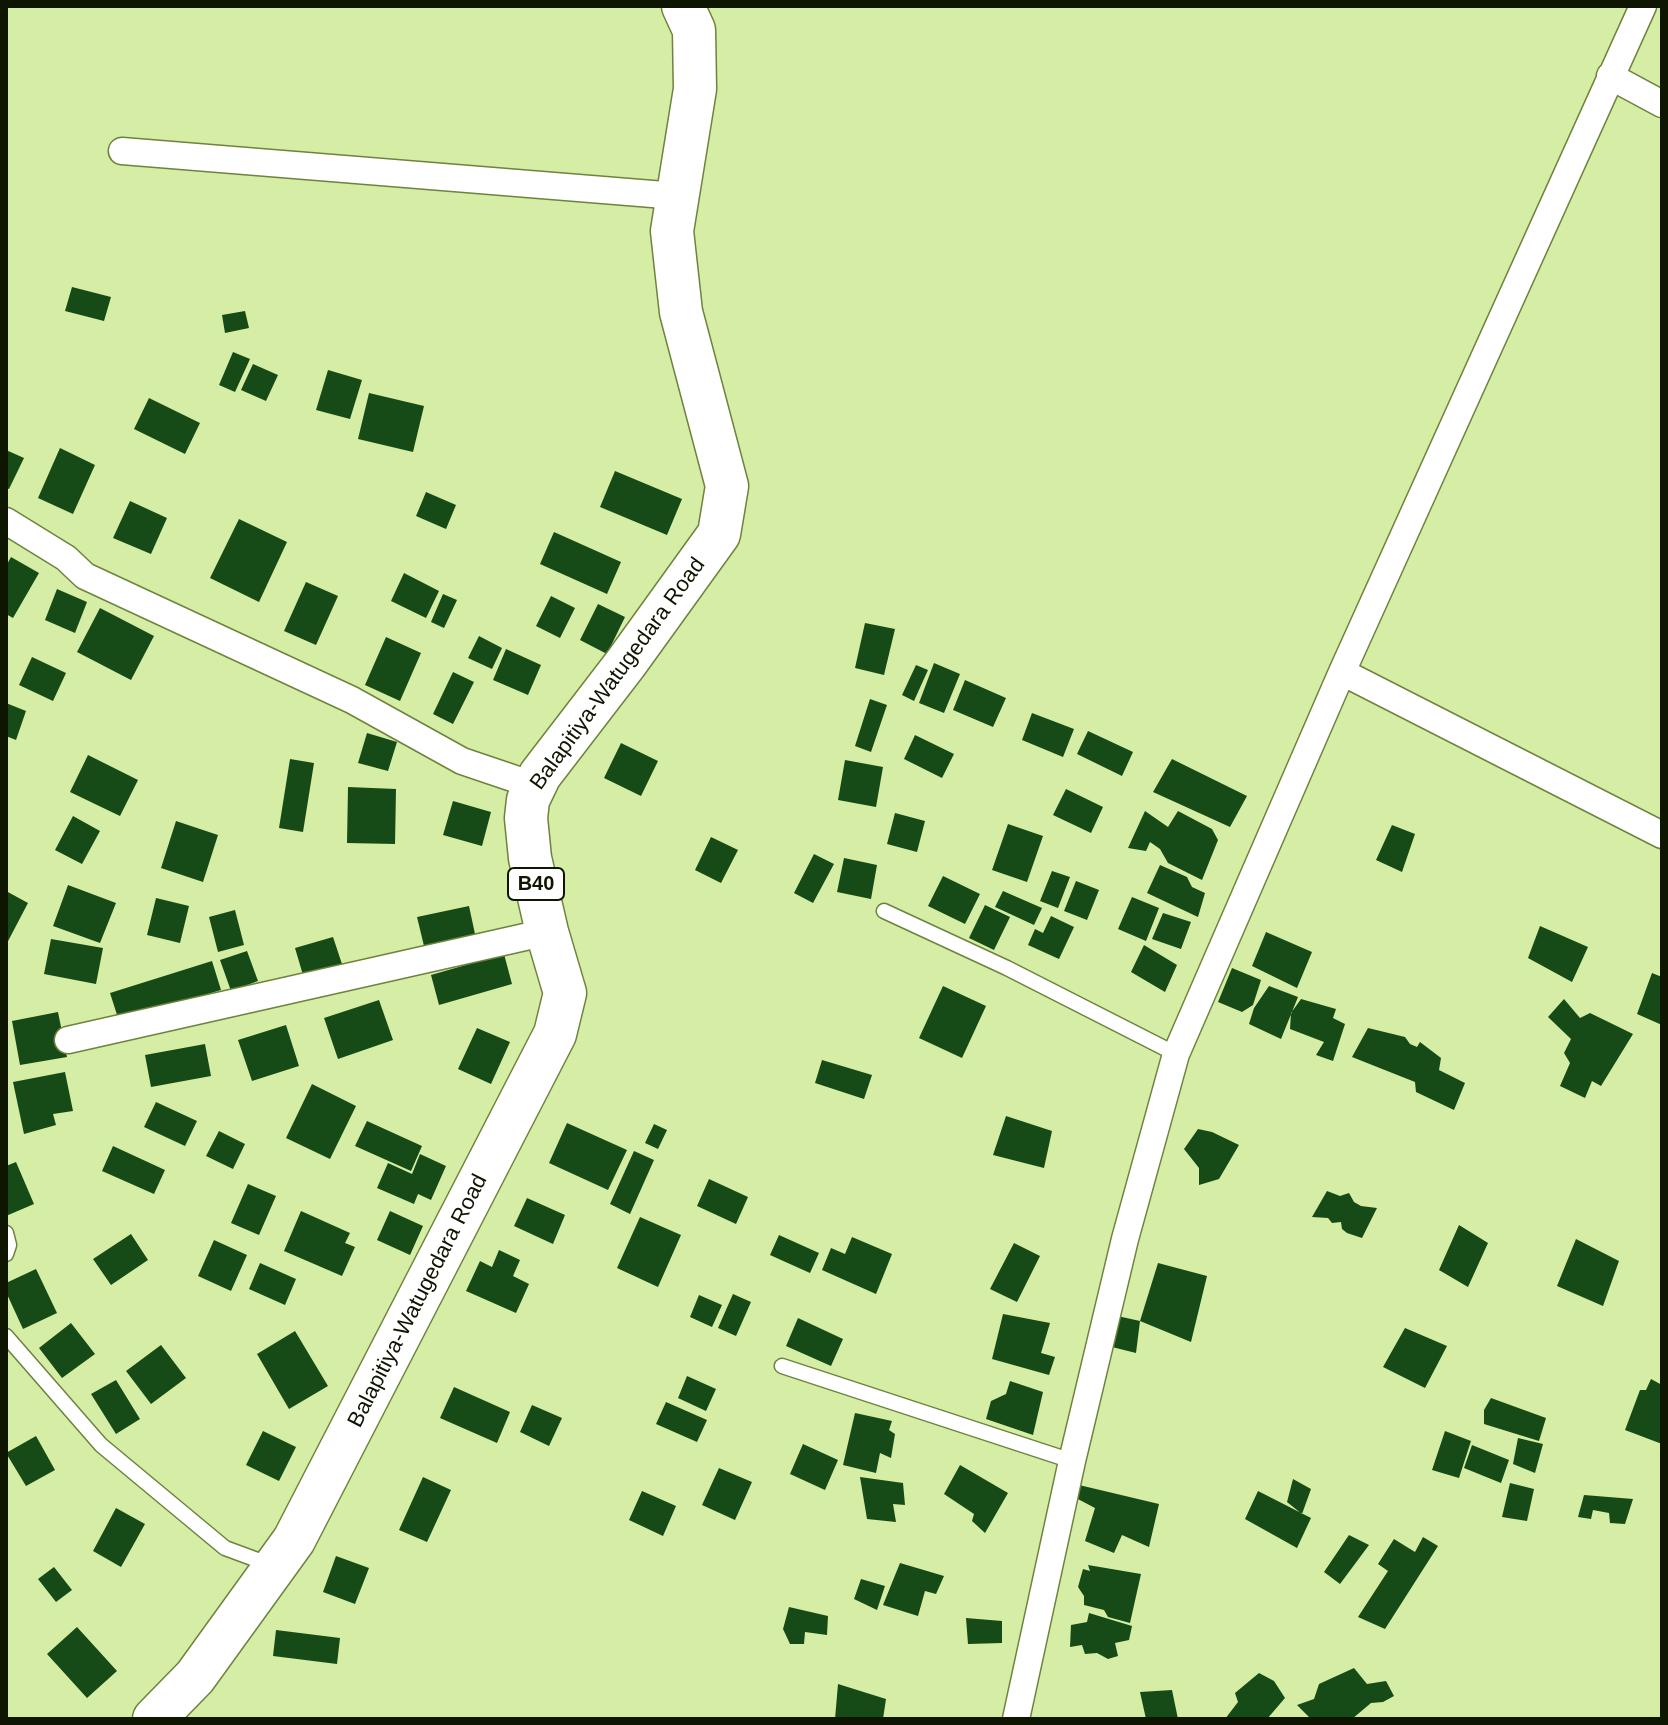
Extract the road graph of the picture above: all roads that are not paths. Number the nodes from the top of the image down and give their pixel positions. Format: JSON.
{"nodes":[{"id":1,"x":683,"y":6,"type":"edge"},
{"id":2,"x":1642,"y":6,"type":"edge"},
{"id":3,"x":1610,"y":76,"type":"junction"},
{"id":4,"x":1662,"y":104,"type":"edge"},
{"id":5,"x":122,"y":151,"type":"dead end"},
{"id":6,"x":677,"y":196,"type":"junction"},
{"id":7,"x":6,"y":521,"type":"edge"},
{"id":8,"x":1342,"y":672,"type":"junction"},
{"id":9,"x":533,"y":785,"type":"junction"},
{"id":10,"x":1662,"y":835,"type":"edge"},
{"id":11,"x":884,"y":911,"type":"dead end"},
{"id":12,"x":547,"y":932,"type":"junction"},
{"id":13,"x":68,"y":1040,"type":"dead end"},
{"id":14,"x":1176,"y":1054,"type":"junction"},
{"id":15,"x":6,"y":1233,"type":"edge"},
{"id":16,"x":6,"y":1254,"type":"edge"},
{"id":17,"x":6,"y":1336,"type":"edge"},
{"id":18,"x":782,"y":1366,"type":"dead end"},
{"id":19,"x":1072,"y":1461,"type":"junction"},
{"id":20,"x":275,"y":1566,"type":"junction"},
{"id":21,"x":154,"y":1719,"type":"edge"},
{"id":22,"x":1016,"y":1719,"type":"edge"}],
"edges":[{"from":1,"to":6,"type":"main road","name":"Balapitiya-Watugedara Road","number":"B40"},
{"from":2,"to":3,"type":"street"},
{"from":3,"to":4,"type":"street"},
{"from":3,"to":8,"type":"street"},
{"from":5,"to":6,"type":"street"},
{"from":6,"to":9,"type":"main road","name":"Balapitiya-Watugedara Road","number":"B40"},
{"from":7,"to":9,"type":"street"},
{"from":8,"to":10,"type":"street"},
{"from":8,"to":14,"type":"street"},
{"from":9,"to":12,"type":"main road","name":"Balapitiya-Watugedara Road","number":"B40"},
{"from":11,"to":14,"type":"lane"},
{"from":12,"to":13,"type":"street"},
{"from":12,"to":20,"type":"main road","name":"Balapitiya-Watugedara Road","number":"B40"},
{"from":14,"to":19,"type":"street"},
{"from":15,"to":16,"type":"lane"},
{"from":17,"to":20,"type":"lane"},
{"from":18,"to":19,"type":"lane"},
{"from":19,"to":22,"type":"street"},
{"from":20,"to":21,"type":"main road","name":"Balapitiya-Watugedara Road","number":"B40"}]}
